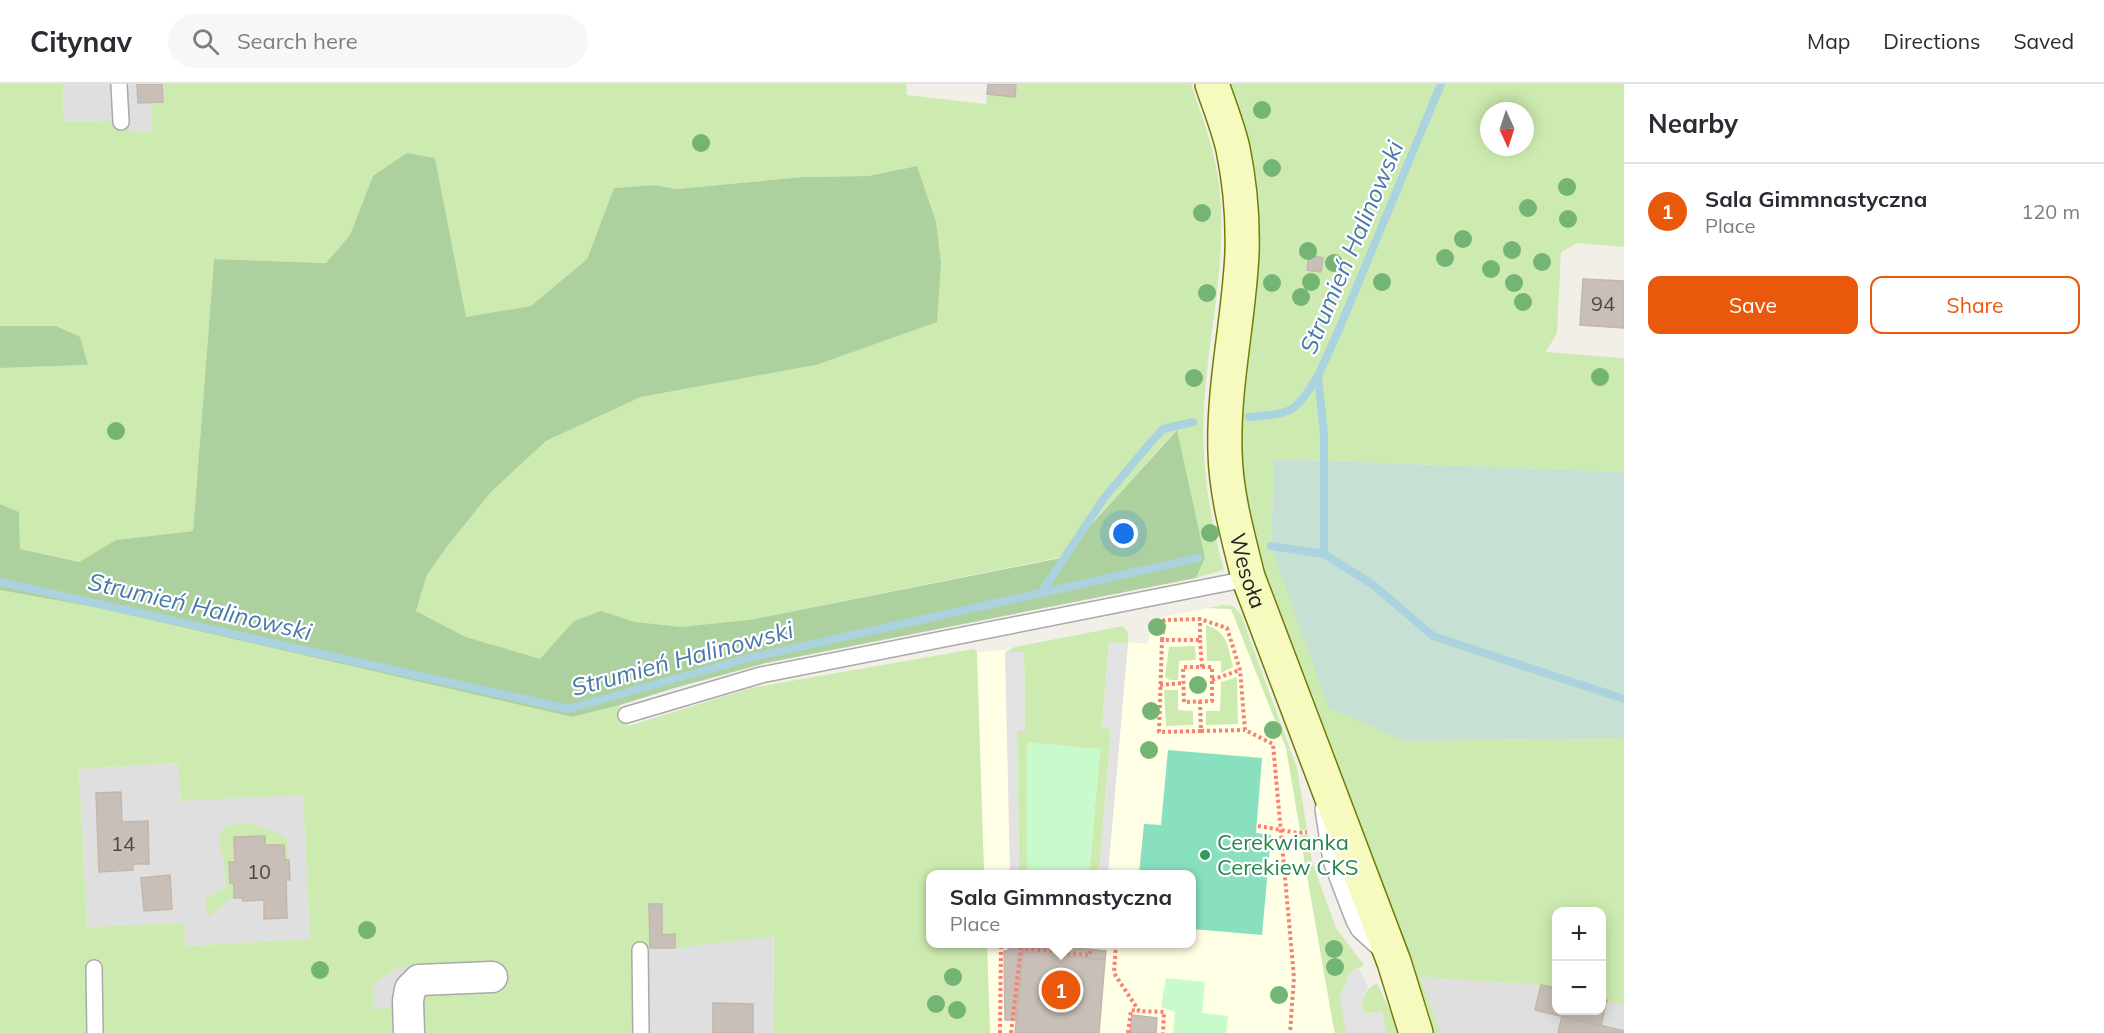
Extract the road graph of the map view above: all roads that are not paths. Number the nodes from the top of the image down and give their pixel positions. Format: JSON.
{"nodes":[{"id":1,"x":119,"y":84,"type":"edge"},
{"id":2,"x":1212,"y":84,"type":"edge"},
{"id":3,"x":120,"y":122,"type":"dead end"},
{"id":4,"x":1248,"y":577,"type":"junction"},
{"id":5,"x":626,"y":715,"type":"dead end"},
{"id":6,"x":640,"y":950,"type":"dead end"},
{"id":7,"x":94,"y":968,"type":"dead end"},
{"id":8,"x":492,"y":976,"type":"dead end"},
{"id":9,"x":95,"y":1033,"type":"edge"},
{"id":10,"x":409,"y":1033,"type":"edge"},
{"id":11,"x":641,"y":1033,"type":"edge"},
{"id":12,"x":1416,"y":1033,"type":"edge"}],
"edges":[{"from":1,"to":3,"type":"lane"},
{"from":2,"to":4,"type":"street","name":"Wesoła"},
{"from":4,"to":5,"type":"lane"},
{"from":4,"to":12,"type":"street","name":"Wesoła"},
{"from":6,"to":11,"type":"lane"},
{"from":7,"to":9,"type":"lane"},
{"from":8,"to":10,"type":"street"}]}
